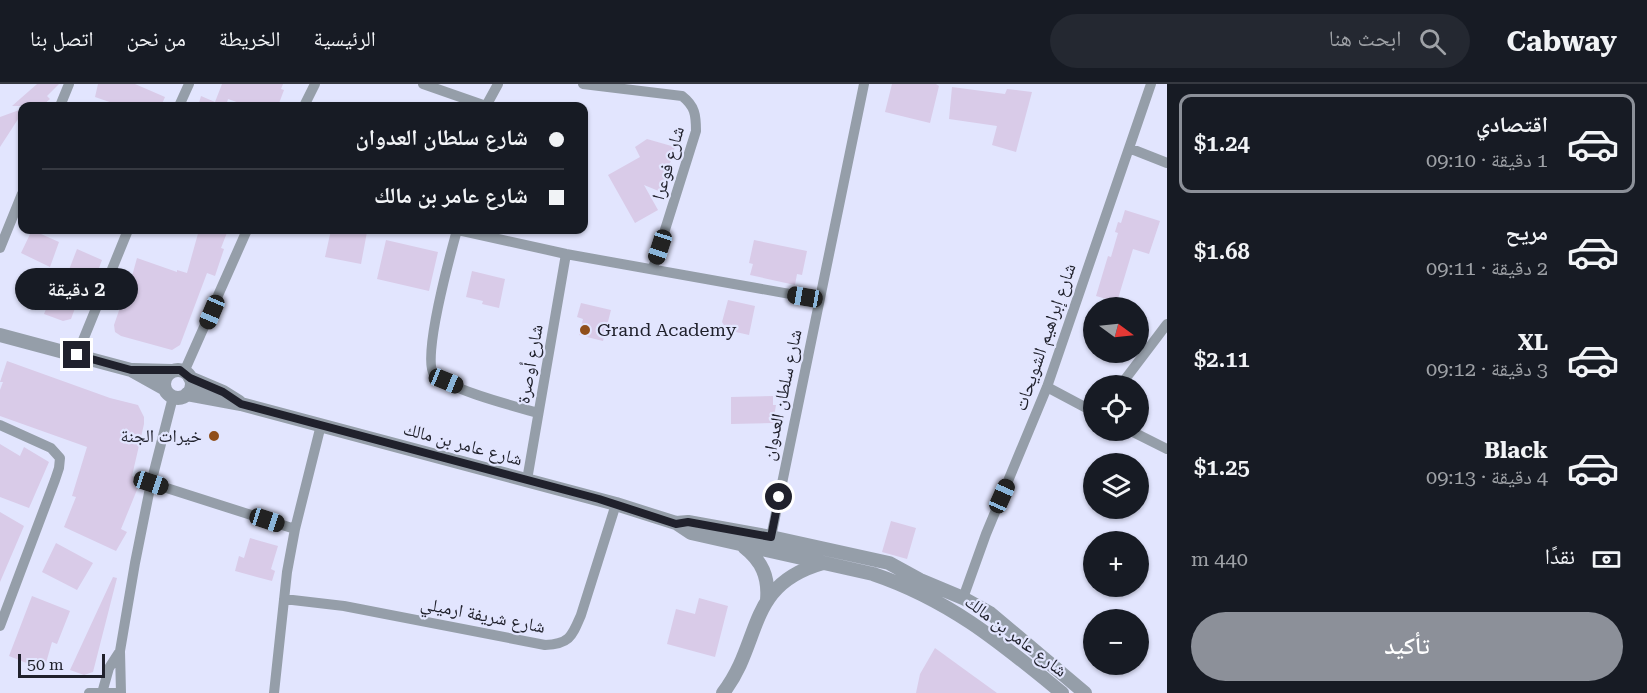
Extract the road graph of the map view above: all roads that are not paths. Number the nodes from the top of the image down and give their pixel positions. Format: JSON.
{"nodes":[{"id":1,"x":69,"y":84,"type":"edge"},
{"id":2,"x":189,"y":84,"type":"edge"},
{"id":3,"x":315,"y":84,"type":"edge"},
{"id":4,"x":423,"y":84,"type":"edge"},
{"id":5,"x":498,"y":84,"type":"edge"},
{"id":6,"x":583,"y":84,"type":"edge"},
{"id":7,"x":864,"y":84,"type":"edge"},
{"id":8,"x":1150,"y":84,"type":"edge"},
{"id":9,"x":62,"y":102,"type":"edge"},
{"id":10,"x":181,"y":102,"type":"edge"},
{"id":11,"x":306,"y":102,"type":"edge"},
{"id":12,"x":475,"y":102,"type":"edge"},
{"id":13,"x":488,"y":102,"type":"edge"},
{"id":14,"x":1129,"y":148,"type":"junction"},
{"id":15,"x":1167,"y":163,"type":"edge"},
{"id":16,"x":18,"y":204,"type":"edge"},
{"id":17,"x":126,"y":234,"type":"edge"},
{"id":18,"x":245,"y":234,"type":"edge"},
{"id":19,"x":456,"y":234,"type":"edge"},
{"id":20,"x":475,"y":234,"type":"edge"},
{"id":21,"x":0,"y":248,"type":"edge"},
{"id":22,"x":566,"y":254,"type":"junction"},
{"id":23,"x":653,"y":268,"type":"junction"},
{"id":24,"x":818,"y":299,"type":"junction"},
{"id":25,"x":1167,"y":324,"type":"edge"},
{"id":26,"x":1,"y":337,"type":"edge"},
{"id":27,"x":77,"y":355,"type":"junction"},
{"id":28,"x":131,"y":370,"type":"junction"},
{"id":29,"x":182,"y":374,"type":"junction"},
{"id":30,"x":1128,"y":375,"type":"edge"},
{"id":31,"x":1047,"y":387,"type":"junction"},
{"id":32,"x":175,"y":393,"type":"junction"},
{"id":33,"x":241,"y":404,"type":"junction"},
{"id":34,"x":1083,"y":406,"type":"edge"},
{"id":35,"x":538,"y":413,"type":"junction"},
{"id":36,"x":321,"y":424,"type":"junction"},
{"id":37,"x":0,"y":425,"type":"edge"},
{"id":38,"x":1149,"y":441,"type":"edge"},
{"id":39,"x":1167,"y":450,"type":"edge"},
{"id":40,"x":527,"y":480,"type":"junction"},
{"id":41,"x":151,"y":483,"type":"junction"},
{"id":42,"x":616,"y":504,"type":"junction"},
{"id":43,"x":676,"y":524,"type":"junction"},
{"id":44,"x":295,"y":529,"type":"junction"},
{"id":45,"x":771,"y":537,"type":"junction"},
{"id":46,"x":743,"y":546,"type":"junction"},
{"id":47,"x":824,"y":563,"type":"junction"},
{"id":48,"x":963,"y":598,"type":"junction"},
{"id":49,"x":284,"y":599,"type":"junction"},
{"id":50,"x":766,"y":600,"type":"junction"},
{"id":51,"x":957,"y":612,"type":"junction"},
{"id":52,"x":0,"y":626,"type":"edge"},
{"id":53,"x":120,"y":651,"type":"junction"},
{"id":54,"x":1055,"y":690,"type":"edge"},
{"id":55,"x":102,"y":692,"type":"edge"},
{"id":56,"x":89,"y":693,"type":"edge"},
{"id":57,"x":120,"y":693,"type":"edge"},
{"id":58,"x":274,"y":693,"type":"edge"},
{"id":59,"x":723,"y":693,"type":"edge"},
{"id":60,"x":1085,"y":693,"type":"edge"}],
"edges":[{"from":1,"to":9,"type":"street"},
{"from":2,"to":10,"type":"street"},
{"from":3,"to":11,"type":"street"},
{"from":4,"to":12,"type":"street"},
{"from":5,"to":13,"type":"street"},
{"from":6,"to":23,"type":"street","name":"شارع فوعرا"},
{"from":7,"to":24,"type":"street","name":"شارع سلطان العدوان"},
{"from":8,"to":14,"type":"street","name":"شارع إبراهيم الشويحات"},
{"from":14,"to":15,"type":"street"},
{"from":14,"to":31,"type":"street","name":"شارع إبراهيم الشويحات"},
{"from":16,"to":21,"type":"street"},
{"from":17,"to":27,"type":"street"},
{"from":18,"to":29,"type":"street"},
{"from":19,"to":35,"type":"street"},
{"from":20,"to":22,"type":"street"},
{"from":22,"to":23,"type":"street"},
{"from":22,"to":35,"type":"street","name":"شارع أوصرة"},
{"from":23,"to":24,"type":"street"},
{"from":24,"to":45,"type":"street","name":"شارع سلطان العدوان"},
{"from":25,"to":30,"type":"street"},
{"from":26,"to":27,"type":"street","name":"شارع عامر بن مالك"},
{"from":27,"to":28,"type":"street","name":"شارع عامر بن مالك"},
{"from":28,"to":29,"type":"street","name":"شارع عامر بن مالك"},
{"from":28,"to":32,"type":"street","name":"شارع عامر بن مالك"},
{"from":29,"to":32,"type":"street"},
{"from":29,"to":32,"type":"street"},
{"from":29,"to":33,"type":"street","name":"شارع عامر بن مالك"},
{"from":31,"to":34,"type":"street"},
{"from":31,"to":48,"type":"street","name":"شارع إبراهيم الشويحات"},
{"from":32,"to":33,"type":"street","name":"شارع عامر بن مالك"},
{"from":32,"to":41,"type":"street"},
{"from":33,"to":36,"type":"street","name":"شارع عامر بن مالك"},
{"from":35,"to":40,"type":"street","name":"شارع أوصرة"},
{"from":36,"to":40,"type":"street","name":"شارع عامر بن مالك"},
{"from":36,"to":44,"type":"street"},
{"from":37,"to":52,"type":"street"},
{"from":38,"to":39,"type":"street"},
{"from":40,"to":42,"type":"street","name":"شارع عامر بن مالك"},
{"from":41,"to":44,"type":"street"},
{"from":41,"to":53,"type":"street"},
{"from":42,"to":43,"type":"street","name":"شارع عامر بن مالك"},
{"from":42,"to":49,"type":"street","name":"شارع شريفة ارميلي"},
{"from":43,"to":45,"type":"street","name":"شارع عامر بن مالك"},
{"from":43,"to":46,"type":"street","name":"شارع عامر بن مالك"},
{"from":44,"to":49,"type":"street"},
{"from":45,"to":48,"type":"street","name":"شارع عامر بن مالك"},
{"from":46,"to":47,"type":"street","name":"شارع عامر بن مالك"},
{"from":46,"to":50,"type":"street"},
{"from":47,"to":50,"type":"street"},
{"from":47,"to":51,"type":"street","name":"شارع عامر بن مالك"},
{"from":48,"to":51,"type":"street"},
{"from":48,"to":60,"type":"street","name":"شارع عامر بن مالك"},
{"from":49,"to":58,"type":"street"},
{"from":50,"to":59,"type":"street"},
{"from":51,"to":54,"type":"street","name":"شارع عامر بن مالك"},
{"from":53,"to":55,"type":"street"},
{"from":53,"to":57,"type":"street"},
{"from":55,"to":56,"type":"street"},
{"from":55,"to":57,"type":"street"}]}
